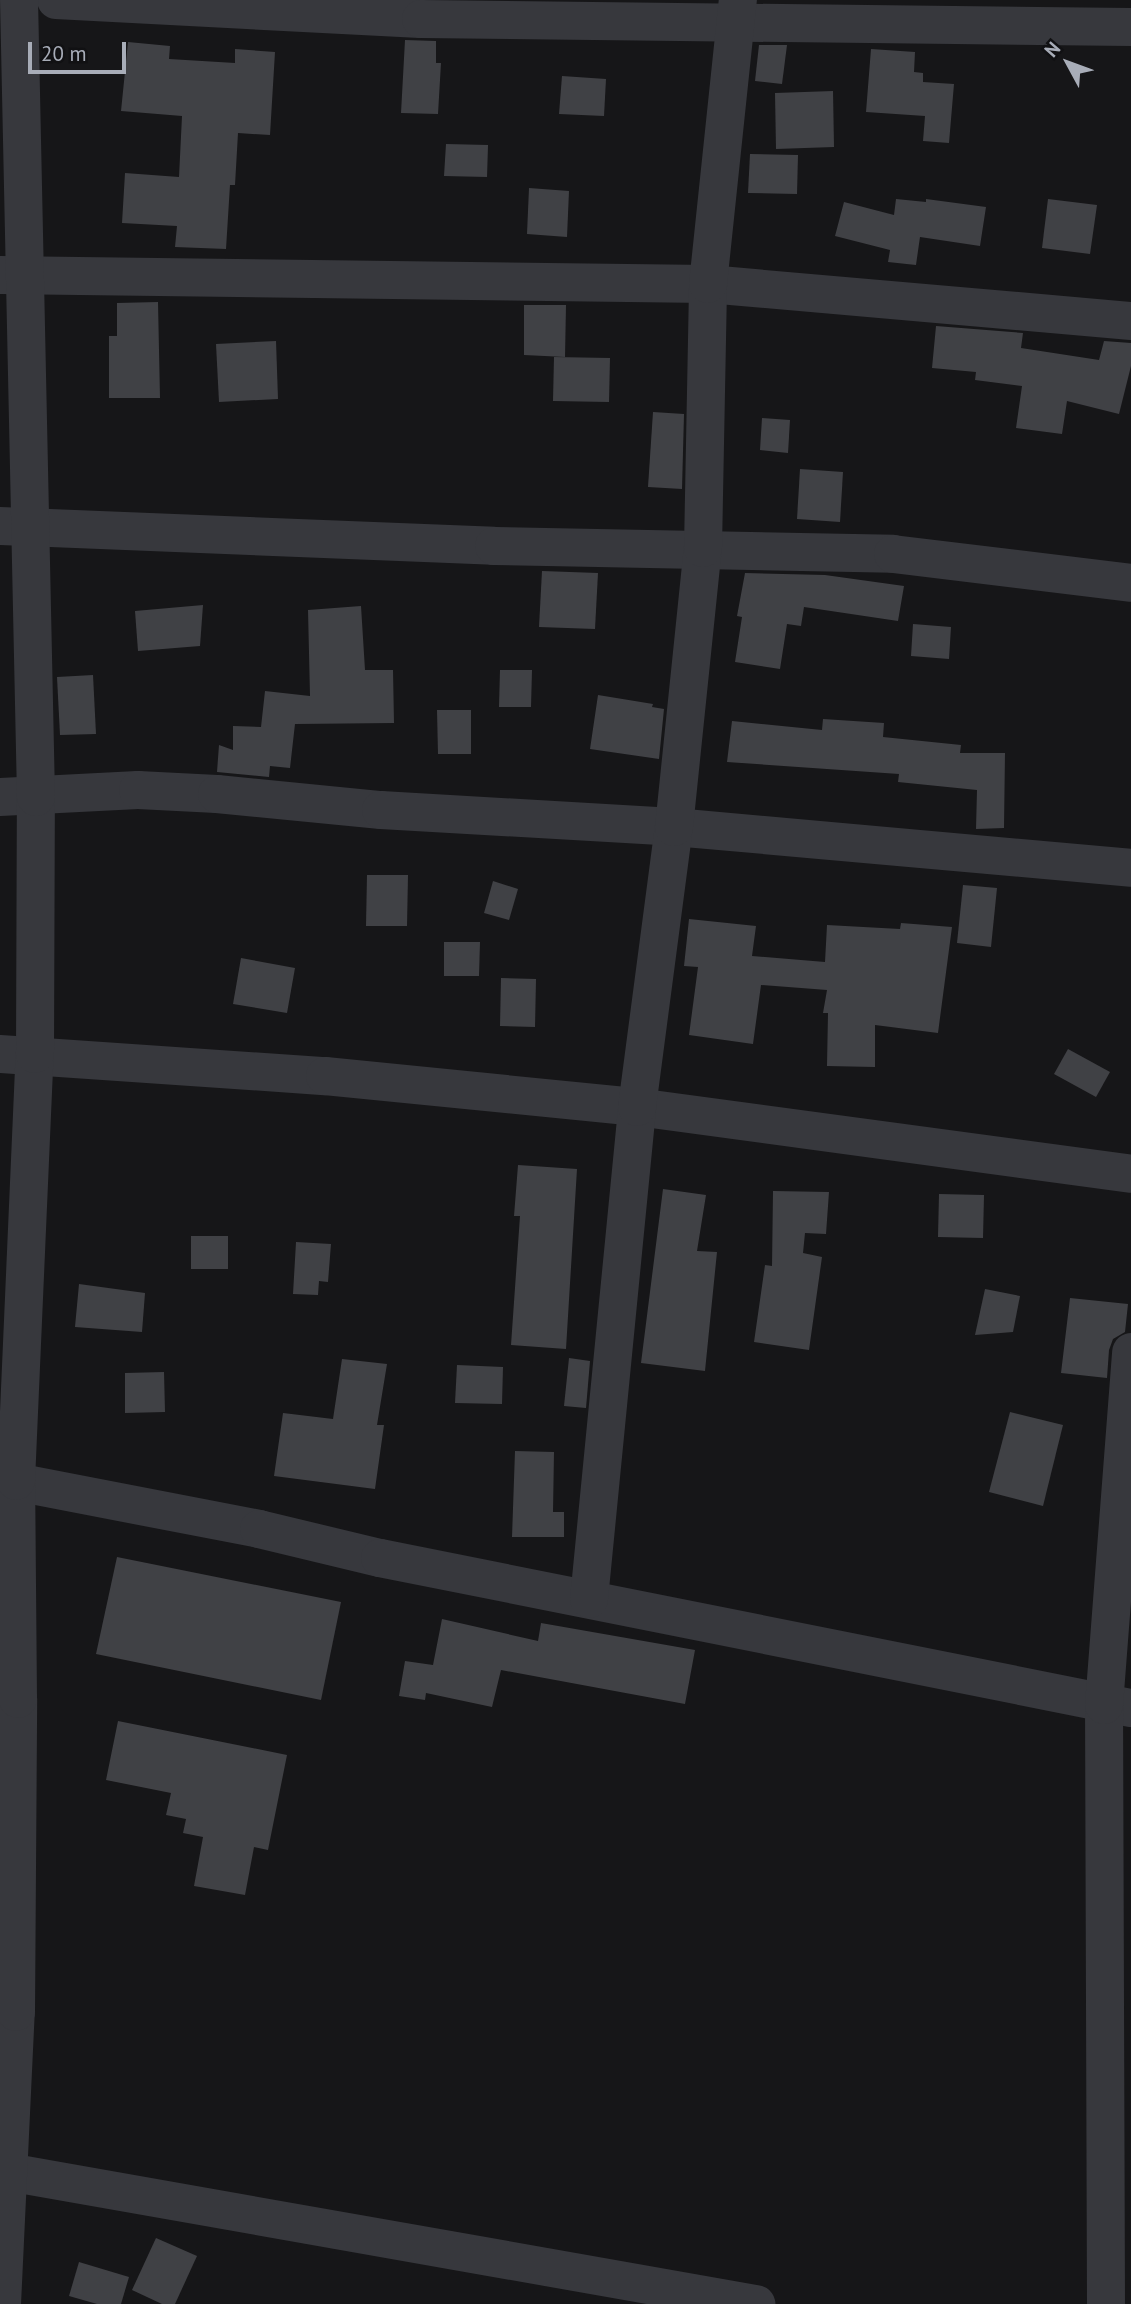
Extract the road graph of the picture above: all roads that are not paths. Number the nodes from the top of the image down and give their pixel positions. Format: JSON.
{"nodes":[{"id":1,"x":19,"y":0,"type":"edge"},
{"id":2,"x":56,"y":0,"type":"edge"},
{"id":3,"x":736,"y":10,"type":"edge"},
{"id":4,"x":1131,"y":27,"type":"edge"},
{"id":5,"x":13,"y":275,"type":"edge"},
{"id":6,"x":708,"y":284,"type":"junction"},
{"id":7,"x":1131,"y":321,"type":"edge"},
{"id":8,"x":15,"y":526,"type":"edge"},
{"id":9,"x":704,"y":548,"type":"junction"},
{"id":10,"x":1131,"y":583,"type":"edge"},
{"id":11,"x":18,"y":797,"type":"edge"},
{"id":12,"x":674,"y":827,"type":"junction"},
{"id":13,"x":1131,"y":868,"type":"edge"},
{"id":14,"x":17,"y":1054,"type":"edge"},
{"id":15,"x":637,"y":1107,"type":"junction"},
{"id":16,"x":1131,"y":1174,"type":"edge"},
{"id":17,"x":1131,"y":1352,"type":"edge"},
{"id":18,"x":1127,"y":1445,"type":"edge"},
{"id":19,"x":8,"y":1480,"type":"edge"},
{"id":20,"x":589,"y":1599,"type":"junction"},
{"id":21,"x":1118,"y":1706,"type":"edge"},
{"id":22,"x":8,"y":2172,"type":"junction"},
{"id":23,"x":2,"y":2304,"type":"edge"},
{"id":24,"x":756,"y":2304,"type":"edge"},
{"id":25,"x":1106,"y":2304,"type":"edge"}],
"edges":[{"from":1,"to":5,"type":"street"},
{"from":2,"to":3,"type":"street"},
{"from":3,"to":4,"type":"street"},
{"from":3,"to":6,"type":"street"},
{"from":5,"to":6,"type":"street"},
{"from":5,"to":8,"type":"street"},
{"from":6,"to":7,"type":"street"},
{"from":6,"to":9,"type":"street"},
{"from":8,"to":9,"type":"street"},
{"from":8,"to":11,"type":"street"},
{"from":9,"to":10,"type":"street"},
{"from":9,"to":12,"type":"street"},
{"from":11,"to":12,"type":"street"},
{"from":11,"to":14,"type":"street"},
{"from":12,"to":13,"type":"street"},
{"from":12,"to":15,"type":"street"},
{"from":14,"to":15,"type":"street"},
{"from":14,"to":19,"type":"street"},
{"from":15,"to":16,"type":"street"},
{"from":15,"to":20,"type":"street"},
{"from":17,"to":18,"type":"street"},
{"from":18,"to":21,"type":"street"},
{"from":19,"to":20,"type":"street"},
{"from":19,"to":22,"type":"street"},
{"from":20,"to":21,"type":"street"},
{"from":21,"to":25,"type":"street"},
{"from":22,"to":23,"type":"street"},
{"from":22,"to":24,"type":"street"}]}
